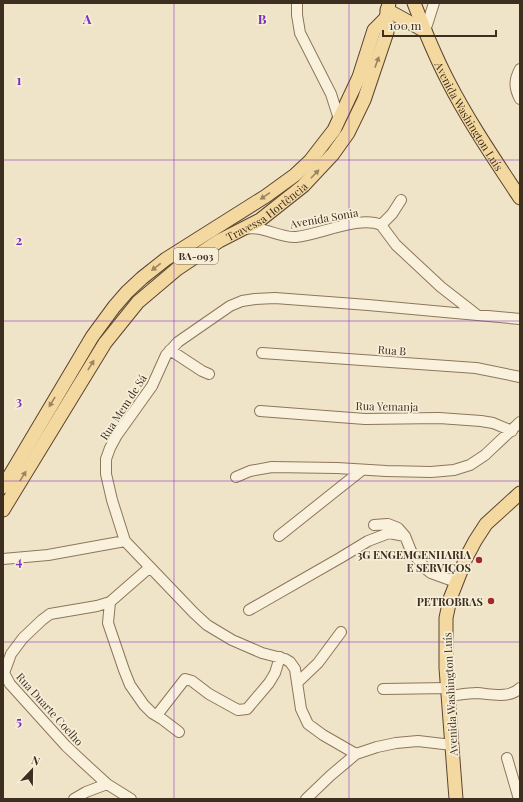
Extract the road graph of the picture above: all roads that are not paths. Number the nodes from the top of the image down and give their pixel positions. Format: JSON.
{"nodes":[{"id":1,"x":297,"y":3,"type":"edge"},
{"id":2,"x":414,"y":3,"type":"edge"},
{"id":3,"x":434,"y":3,"type":"edge"},
{"id":4,"x":387,"y":10,"type":"edge"},
{"id":5,"x":425,"y":31,"type":"junction"},
{"id":6,"x":520,"y":69,"type":"edge"},
{"id":7,"x":520,"y":99,"type":"edge"},
{"id":8,"x":339,"y":119,"type":"junction"},
{"id":9,"x":520,"y":198,"type":"edge"},
{"id":10,"x":401,"y":200,"type":"dead end"},
{"id":11,"x":381,"y":226,"type":"junction"},
{"id":12,"x":219,"y":241,"type":"junction"},
{"id":13,"x":477,"y":315,"type":"junction"},
{"id":14,"x":520,"y":320,"type":"edge"},
{"id":15,"x":170,"y":350,"type":"junction"},
{"id":16,"x":262,"y":353,"type":"dead end"},
{"id":17,"x":208,"y":374,"type":"dead end"},
{"id":18,"x":520,"y":377,"type":"edge"},
{"id":19,"x":260,"y":411,"type":"dead end"},
{"id":20,"x":520,"y":422,"type":"edge"},
{"id":21,"x":512,"y":431,"type":"junction"},
{"id":22,"x":362,"y":470,"type":"junction"},
{"id":23,"x":236,"y":477,"type":"dead end"},
{"id":24,"x":3,"y":487,"type":"edge"},
{"id":25,"x":519,"y":496,"type":"edge"},
{"id":26,"x":3,"y":510,"type":"edge"},
{"id":27,"x":374,"y":524,"type":"dead end"},
{"id":28,"x":279,"y":536,"type":"dead end"},
{"id":29,"x":405,"y":536,"type":"junction"},
{"id":30,"x":125,"y":541,"type":"junction"},
{"id":31,"x":3,"y":559,"type":"edge"},
{"id":32,"x":149,"y":568,"type":"junction"},
{"id":33,"x":456,"y":582,"type":"junction"},
{"id":34,"x":110,"y":602,"type":"junction"},
{"id":35,"x":249,"y":610,"type":"dead end"},
{"id":36,"x":340,"y":632,"type":"dead end"},
{"id":37,"x":280,"y":657,"type":"junction"},
{"id":38,"x":297,"y":683,"type":"junction"},
{"id":39,"x":520,"y":688,"type":"edge"},
{"id":40,"x":382,"y":689,"type":"dead end"},
{"id":41,"x":448,"y":692,"type":"junction"},
{"id":42,"x":157,"y":715,"type":"junction"},
{"id":43,"x":179,"y":732,"type":"dead end"},
{"id":44,"x":452,"y":745,"type":"junction"},
{"id":45,"x":356,"y":754,"type":"junction"},
{"id":46,"x":507,"y":758,"type":"dead end"},
{"id":47,"x":107,"y":784,"type":"junction"},
{"id":48,"x":74,"y":799,"type":"edge"},
{"id":49,"x":131,"y":799,"type":"edge"},
{"id":50,"x":306,"y":799,"type":"edge"},
{"id":51,"x":456,"y":799,"type":"edge"},
{"id":52,"x":519,"y":799,"type":"edge"}],
"edges":[{"from":1,"to":8,"type":"street"},
{"from":2,"to":5,"type":"main road","name":"Avenida Washington Luís"},
{"from":3,"to":5,"type":"street"},
{"from":4,"to":5,"type":"main road"},
{"from":4,"to":8,"type":"main road","name":"Travessa Hortência","number":"BA-093"},
{"from":12,"to":4,"type":"main road","name":"Travessa Hortência","number":"BA-093","one_way":true},
{"from":5,"to":9,"type":"main road","name":"Avenida Washington Luís"},
{"from":6,"to":7,"type":"street"},
{"from":8,"to":24,"type":"main road","name":"Travessa Hortência","number":"BA-093","one_way":true},
{"from":10,"to":11,"type":"street"},
{"from":11,"to":12,"type":"street","name":"Avenida Sonia"},
{"from":11,"to":13,"type":"street"},
{"from":26,"to":12,"type":"main road","name":"Travessa Hortência","number":"BA-093","one_way":true},
{"from":13,"to":14,"type":"street","name":"Rua Mem de Sá"},
{"from":13,"to":15,"type":"street","name":"Rua Mem de Sá"},
{"from":15,"to":17,"type":"street"},
{"from":15,"to":30,"type":"street","name":"Rua Mem de Sá"},
{"from":16,"to":18,"type":"street","name":"Rua B"},
{"from":19,"to":21,"type":"street","name":"Rua Yemanja"},
{"from":20,"to":21,"type":"street"},
{"from":21,"to":22,"type":"street"},
{"from":22,"to":23,"type":"street"},
{"from":22,"to":28,"type":"street"},
{"from":25,"to":33,"type":"main road","name":"Avenida Washington Luís"},
{"from":27,"to":29,"type":"street"},
{"from":29,"to":33,"type":"street"},
{"from":29,"to":35,"type":"street"},
{"from":30,"to":31,"type":"street"},
{"from":30,"to":32,"type":"street","name":"Rua Mem de Sá"},
{"from":32,"to":34,"type":"street"},
{"from":32,"to":37,"type":"street","name":"Rua Mem de Sá"},
{"from":33,"to":41,"type":"main road","name":"Avenida Washington Luís"},
{"from":34,"to":42,"type":"street"},
{"from":34,"to":47,"type":"street","name":"Rua Duarte Coelho"},
{"from":36,"to":38,"type":"street"},
{"from":37,"to":38,"type":"street","name":"Rua Mem de Sá"},
{"from":37,"to":42,"type":"street"},
{"from":38,"to":45,"type":"street","name":"Rua Mem de Sá"},
{"from":39,"to":41,"type":"street"},
{"from":40,"to":41,"type":"street"},
{"from":41,"to":44,"type":"main road","name":"Avenida Washington Luís"},
{"from":42,"to":43,"type":"street"},
{"from":44,"to":45,"type":"street"},
{"from":44,"to":51,"type":"main road","name":"Avenida Washington Luís"},
{"from":45,"to":50,"type":"street"},
{"from":46,"to":52,"type":"street"},
{"from":47,"to":48,"type":"street"},
{"from":47,"to":49,"type":"street","name":"Rua Duarte Coelho"}]}
